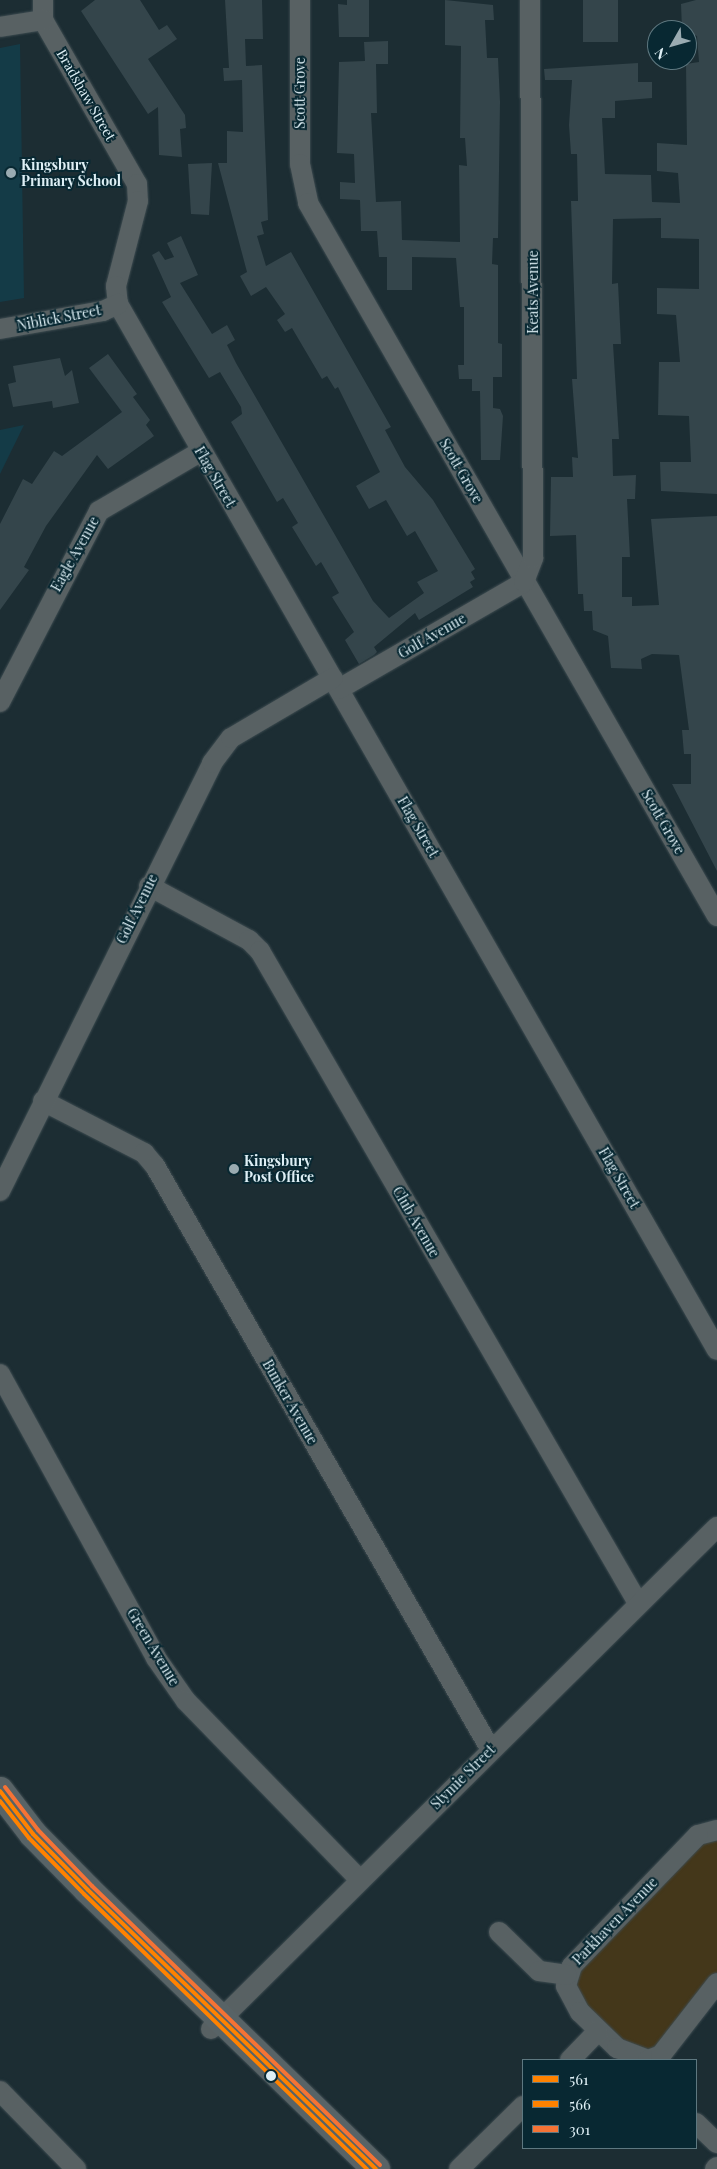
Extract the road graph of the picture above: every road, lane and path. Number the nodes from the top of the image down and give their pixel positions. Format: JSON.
{"nodes":[{"id":1,"x":43,"y":0,"type":"edge"},
{"id":2,"x":300,"y":0,"type":"edge"},
{"id":3,"x":530,"y":0,"type":"edge"},
{"id":4,"x":43,"y":20,"type":"junction"},
{"id":5,"x":0,"y":28,"type":"edge"},
{"id":6,"x":118,"y":304,"type":"junction"},
{"id":7,"x":0,"y":329,"type":"edge"},
{"id":8,"x":200,"y":452,"type":"junction"},
{"id":9,"x":524,"y":582,"type":"junction"},
{"id":10,"x":336,"y":684,"type":"junction"},
{"id":11,"x":0,"y":702,"type":"edge"},
{"id":12,"x":149,"y":886,"type":"junction"},
{"id":13,"x":717,"y":916,"type":"edge"},
{"id":14,"x":43,"y":1101,"type":"junction"},
{"id":15,"x":0,"y":1190,"type":"edge"},
{"id":16,"x":717,"y":1350,"type":"edge"},
{"id":17,"x":0,"y":1374,"type":"edge"},
{"id":18,"x":717,"y":1527,"type":"edge"},
{"id":19,"x":638,"y":1604,"type":"junction"},
{"id":20,"x":491,"y":1750,"type":"junction"},
{"id":21,"x":0,"y":1791,"type":"edge"},
{"id":22,"x":717,"y":1830,"type":"edge"},
{"id":23,"x":360,"y":1880,"type":"junction"},
{"id":24,"x":499,"y":1932,"type":"dead end"},
{"id":25,"x":567,"y":1975,"type":"junction"},
{"id":26,"x":717,"y":1983,"type":"edge"},
{"id":27,"x":217,"y":2023,"type":"junction"},
{"id":28,"x":598,"y":2031,"type":"junction"},
{"id":29,"x":571,"y":2059,"type":"edge"},
{"id":30,"x":645,"y":2059,"type":"edge"},
{"id":31,"x":651,"y":2059,"type":"edge"},
{"id":32,"x":0,"y":2091,"type":"edge"},
{"id":33,"x":522,"y":2107,"type":"edge"},
{"id":34,"x":697,"y":2123,"type":"edge"},
{"id":35,"x":717,"y":2143,"type":"edge"},
{"id":36,"x":76,"y":2169,"type":"edge"},
{"id":37,"x":352,"y":2169,"type":"edge"},
{"id":38,"x":376,"y":2169,"type":"edge"},
{"id":39,"x":459,"y":2169,"type":"edge"}],
"edges":[{"from":1,"to":4,"type":"street","name":"Bradshaw Street"},
{"from":2,"to":9,"type":"street","name":"Scott Grove"},
{"from":3,"to":9,"type":"street","name":"Keats Avenue"},
{"from":4,"to":5,"type":"street"},
{"from":4,"to":6,"type":"street","name":"Bradshaw Street"},
{"from":6,"to":7,"type":"street","name":"Niblick Street"},
{"from":6,"to":8,"type":"street","name":"Flag Street"},
{"from":8,"to":10,"type":"street","name":"Flag Street"},
{"from":8,"to":11,"type":"street","name":"Eagle Avenue"},
{"from":9,"to":10,"type":"street","name":"Golf Avenue"},
{"from":9,"to":13,"type":"street","name":"Scott Grove"},
{"from":10,"to":12,"type":"street","name":"Golf Avenue"},
{"from":10,"to":16,"type":"street","name":"Flag Street"},
{"from":12,"to":14,"type":"street","name":"Golf Avenue"},
{"from":12,"to":19,"type":"street","name":"Club Avenue"},
{"from":14,"to":15,"type":"street","name":"Golf Avenue"},
{"from":14,"to":20,"type":"street","name":"Bunker Avenue"},
{"from":17,"to":23,"type":"street","name":"Green Avenue"},
{"from":18,"to":19,"type":"street","name":"Stymie Street"},
{"from":19,"to":20,"type":"street","name":"Stymie Street"},
{"from":20,"to":23,"type":"street","name":"Stymie Street"},
{"from":21,"to":27,"type":"main road"},
{"from":22,"to":25,"type":"street","name":"Parkhaven Avenue"},
{"from":23,"to":27,"type":"street","name":"Stymie Street"},
{"from":24,"to":25,"type":"street"},
{"from":25,"to":28,"type":"street","name":"Parkhaven Avenue"},
{"from":26,"to":31,"type":"street","name":"Parkhaven Avenue"},
{"from":27,"to":37,"type":"main road"},
{"from":27,"to":38,"type":"main road"},
{"from":28,"to":29,"type":"street"},
{"from":28,"to":30,"type":"street","name":"Parkhaven Avenue"},
{"from":32,"to":36,"type":"street"},
{"from":33,"to":39,"type":"street"},
{"from":34,"to":35,"type":"street"}]}
